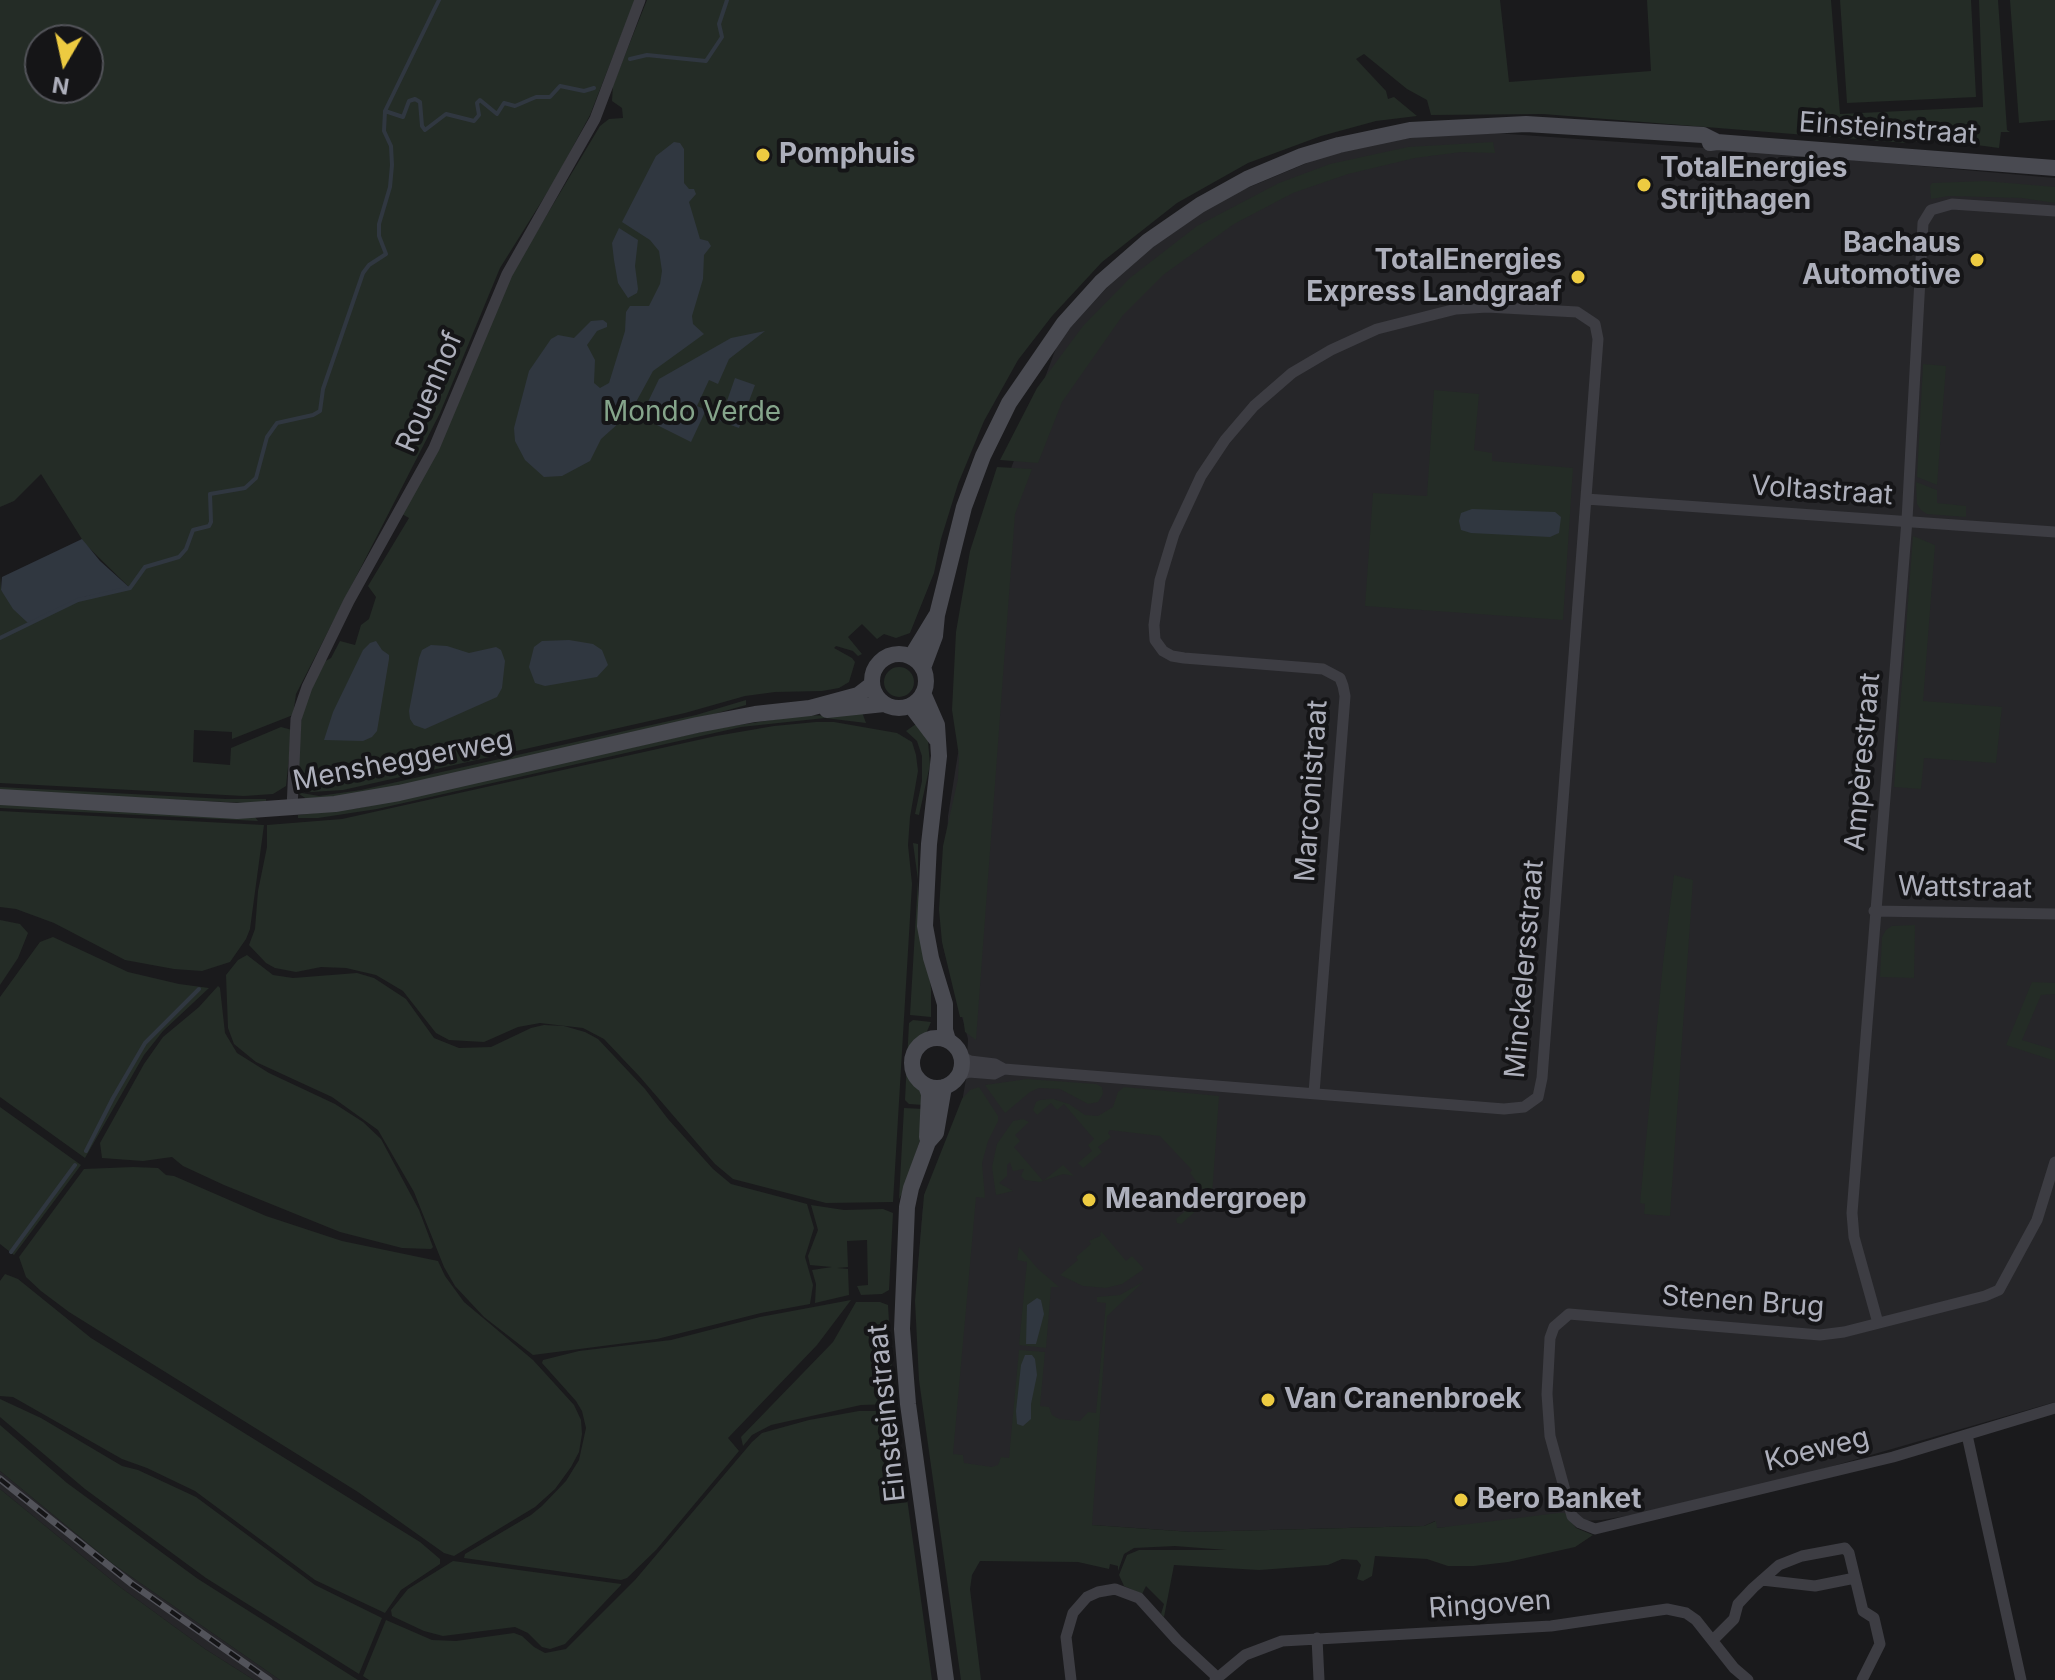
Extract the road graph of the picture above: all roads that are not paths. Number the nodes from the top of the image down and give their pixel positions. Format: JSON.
{"nodes":[{"id":1,"x":640,"y":0,"type":"edge"},
{"id":2,"x":2055,"y":168,"type":"edge"},
{"id":3,"x":2055,"y":211,"type":"edge"},
{"id":4,"x":1586,"y":499,"type":"junction"},
{"id":5,"x":1907,"y":520,"type":"junction"},
{"id":6,"x":2055,"y":532,"type":"edge"},
{"id":7,"x":917,"y":662,"type":"junction"},
{"id":8,"x":871,"y":685,"type":"junction"},
{"id":9,"x":917,"y":699,"type":"junction"},
{"id":10,"x":884,"y":704,"type":"junction"},
{"id":11,"x":810,"y":708,"type":"junction"},
{"id":12,"x":0,"y":797,"type":"edge"},
{"id":13,"x":292,"y":809,"type":"junction"},
{"id":14,"x":1874,"y":911,"type":"junction"},
{"id":15,"x":2055,"y":914,"type":"edge"},
{"id":16,"x":940,"y":1039,"type":"junction"},
{"id":17,"x":962,"y":1057,"type":"junction"},
{"id":18,"x":1004,"y":1069,"type":"junction"},
{"id":19,"x":960,"y":1075,"type":"junction"},
{"id":20,"x":926,"y":1086,"type":"junction"},
{"id":21,"x":944,"y":1087,"type":"junction"},
{"id":22,"x":1314,"y":1093,"type":"junction"},
{"id":23,"x":928,"y":1142,"type":"junction"},
{"id":24,"x":2055,"y":1162,"type":"edge"},
{"id":25,"x":1878,"y":1323,"type":"junction"},
{"id":26,"x":2055,"y":1408,"type":"edge"},
{"id":27,"x":1967,"y":1435,"type":"junction"},
{"id":28,"x":1587,"y":1527,"type":"joint"},
{"id":29,"x":1855,"y":1578,"type":"junction"},
{"id":30,"x":1762,"y":1580,"type":"junction"},
{"id":31,"x":1317,"y":1638,"type":"junction"},
{"id":32,"x":1713,"y":1640,"type":"junction"},
{"id":33,"x":1216,"y":1678,"type":"edge"},
{"id":34,"x":946,"y":1680,"type":"edge"},
{"id":35,"x":1071,"y":1680,"type":"edge"},
{"id":36,"x":1319,"y":1680,"type":"edge"},
{"id":37,"x":1748,"y":1680,"type":"edge"},
{"id":38,"x":1862,"y":1680,"type":"edge"},
{"id":39,"x":2021,"y":1680,"type":"edge"}],
"edges":[{"from":1,"to":13,"type":"street","name":"Rouenhof"},
{"from":2,"to":7,"type":"main road","name":"Einsteinstraat"},
{"from":3,"to":5,"type":"street","name":"Ampèrestraat"},
{"from":4,"to":5,"type":"street","name":"Voltastraat"},
{"from":4,"to":22,"type":"street","name":"Minckelersstraat"},
{"from":4,"to":22,"type":"street","name":"Marconistraat"},
{"from":5,"to":6,"type":"street","name":"Voltastraat"},
{"from":5,"to":14,"type":"street","name":"Ampèrestraat"},
{"from":7,"to":8,"type":"main road"},
{"from":7,"to":9,"type":"main road"},
{"from":8,"to":10,"type":"main road"},
{"from":8,"to":11,"type":"main road","name":"Mensheggerweg"},
{"from":9,"to":10,"type":"main road"},
{"from":9,"to":16,"type":"main road"},
{"from":10,"to":11,"type":"main road","name":"Mensheggerweg"},
{"from":11,"to":13,"type":"main road","name":"Mensheggerweg"},
{"from":12,"to":13,"type":"main road","name":"Mensheggerweg"},
{"from":14,"to":15,"type":"street","name":"Wattstraat"},
{"from":14,"to":25,"type":"street","name":"Ampèrestraat"},
{"from":16,"to":17,"type":"main road"},
{"from":16,"to":20,"type":"main road"},
{"from":17,"to":18,"type":"street","name":"Minckelersstraat"},
{"from":17,"to":19,"type":"main road"},
{"from":18,"to":19,"type":"street","name":"Minckelersstraat"},
{"from":18,"to":22,"type":"street","name":"Minckelersstraat"},
{"from":19,"to":21,"type":"main road"},
{"from":20,"to":21,"type":"main road"},
{"from":20,"to":23,"type":"main road","name":"Einsteinstraat"},
{"from":21,"to":23,"type":"main road","name":"Einsteinstraat"},
{"from":23,"to":34,"type":"main road","name":"Einsteinstraat"},
{"from":24,"to":25,"type":"street","name":"Stenen Brug"},
{"from":25,"to":28,"type":"street","name":"Stenen Brug"},
{"from":26,"to":27,"type":"street","name":"Koeweg"},
{"from":27,"to":28,"type":"street","name":"Koeweg"},
{"from":27,"to":39,"type":"street"},
{"from":29,"to":30,"type":"street"},
{"from":29,"to":30,"type":"street"},
{"from":29,"to":38,"type":"street"},
{"from":30,"to":32,"type":"street"},
{"from":31,"to":32,"type":"street","name":"Ringoven"},
{"from":31,"to":33,"type":"street","name":"Ringoven"},
{"from":31,"to":36,"type":"street"},
{"from":32,"to":37,"type":"street","name":"Ringoven"},
{"from":33,"to":35,"type":"street"}]}
